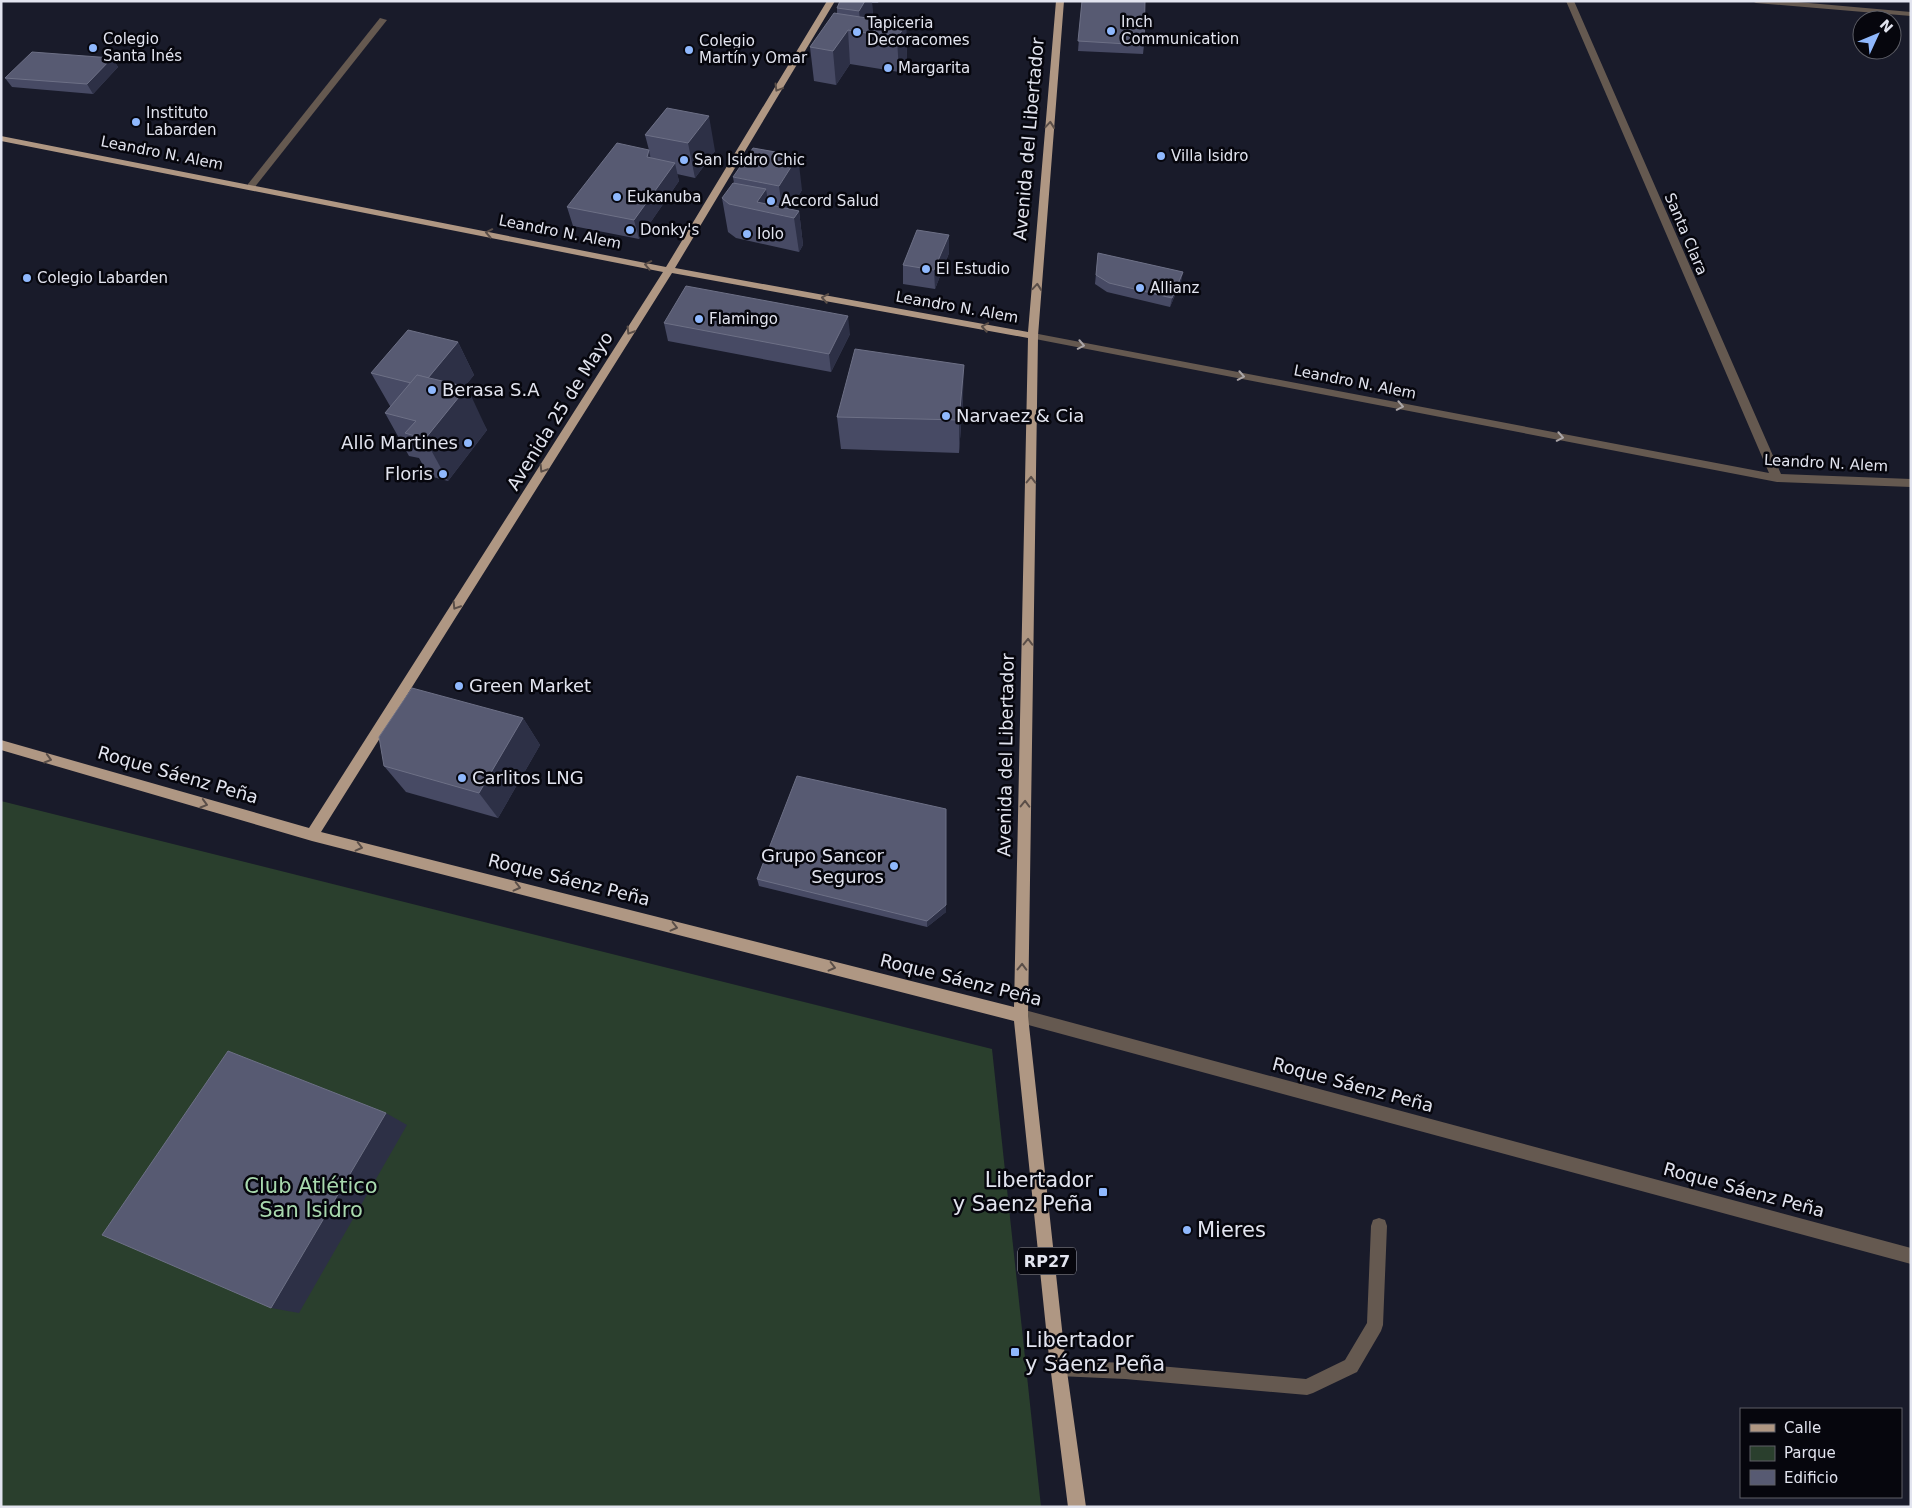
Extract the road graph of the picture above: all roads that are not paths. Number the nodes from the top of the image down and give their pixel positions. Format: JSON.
{"nodes":[{"id":1,"x":831,"y":1,"type":"edge"},
{"id":2,"x":1060,"y":1,"type":"edge"},
{"id":3,"x":1570,"y":1,"type":"edge"},
{"id":4,"x":1756,"y":1,"type":"edge"},
{"id":5,"x":1911,"y":14,"type":"edge"},
{"id":6,"x":383,"y":20,"type":"dead end"},
{"id":7,"x":1,"y":138,"type":"edge"},
{"id":8,"x":251,"y":186,"type":"junction"},
{"id":9,"x":669,"y":270,"type":"junction"},
{"id":10,"x":1033,"y":336,"type":"junction"},
{"id":11,"x":1777,"y":478,"type":"junction"},
{"id":12,"x":1911,"y":483,"type":"edge"},
{"id":13,"x":1,"y":745,"type":"edge"},
{"id":14,"x":312,"y":835,"type":"junction"},
{"id":15,"x":1021,"y":1016,"type":"junction"},
{"id":16,"x":1379,"y":1226,"type":"dead end"},
{"id":17,"x":1911,"y":1256,"type":"edge"},
{"id":18,"x":1058,"y":1368,"type":"junction"},
{"id":19,"x":1076,"y":1507,"type":"edge"}],
"edges":[{"from":1,"to":9,"type":"main road","name":"Avenida 25 de Mayo","one_way":true},
{"from":10,"to":2,"type":"main road","name":"Avenida del Libertador","number":"RP27","one_way":true},
{"from":3,"to":11,"type":"street","name":"Santa Clara"},
{"from":4,"to":5,"type":"street"},
{"from":6,"to":8,"type":"street"},
{"from":7,"to":8,"type":"main road","name":"Leandro N. Alem"},
{"from":9,"to":8,"type":"main road","name":"Leandro N. Alem","one_way":true},
{"from":10,"to":9,"type":"main road","name":"Leandro N. Alem","one_way":true},
{"from":9,"to":14,"type":"main road","name":"Avenida 25 de Mayo","one_way":true},
{"from":10,"to":11,"type":"street","name":"Leandro N. Alem","one_way":true},
{"from":15,"to":10,"type":"main road","name":"Avenida del Libertador","number":"RP27","one_way":true},
{"from":11,"to":12,"type":"street","name":"Leandro N. Alem"},
{"from":13,"to":14,"type":"main road","name":"Roque Sáenz Peña","one_way":true},
{"from":14,"to":15,"type":"main road","name":"Roque Sáenz Peña","one_way":true},
{"from":15,"to":17,"type":"street","name":"Roque Sáenz Peña"},
{"from":15,"to":18,"type":"main road","name":"Avenida del Libertador","number":"RP27"},
{"from":16,"to":18,"type":"street"},
{"from":18,"to":19,"type":"main road","name":"Avenida del Libertador","number":"RP27"}]}
